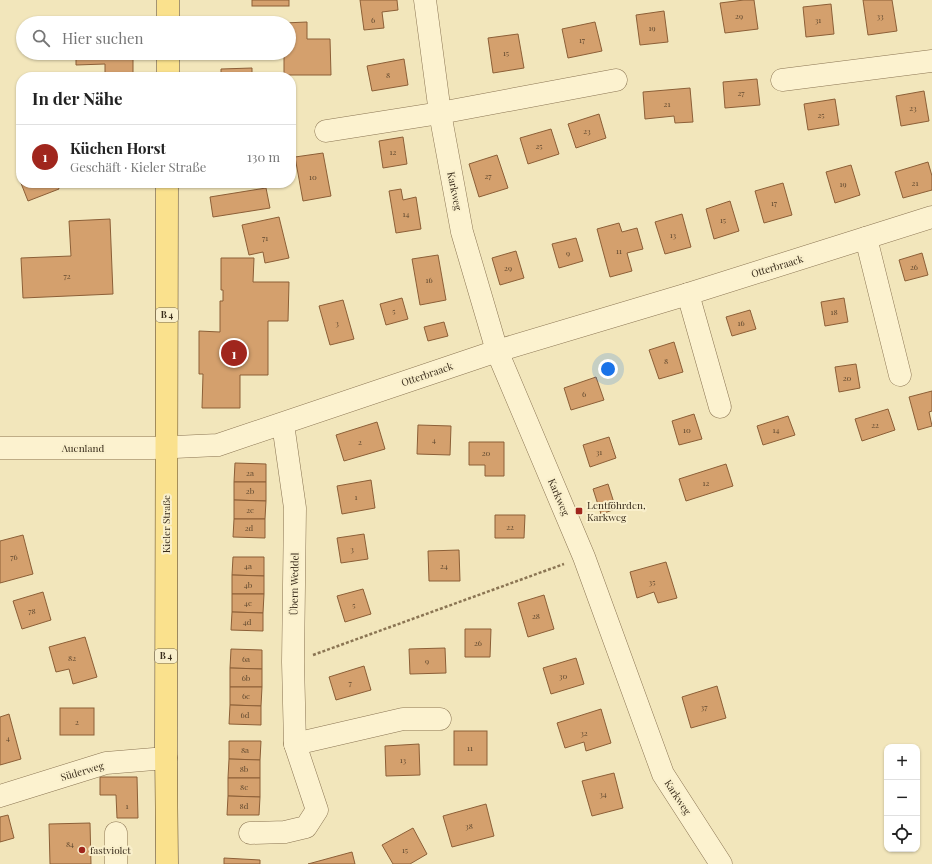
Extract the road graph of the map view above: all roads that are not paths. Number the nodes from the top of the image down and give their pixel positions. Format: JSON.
{"nodes":[{"id":1,"x":168,"y":0,"type":"edge"},
{"id":2,"x":425,"y":0,"type":"edge"},
{"id":3,"x":168,"y":16,"type":"edge"},
{"id":4,"x":168,"y":60,"type":"edge"},
{"id":5,"x":932,"y":61,"type":"edge"},
{"id":6,"x":168,"y":72,"type":"edge"},
{"id":7,"x":616,"y":80,"type":"dead end"},
{"id":8,"x":782,"y":80,"type":"dead end"},
{"id":9,"x":440,"y":113,"type":"junction"},
{"id":10,"x":326,"y":131,"type":"dead end"},
{"id":11,"x":167,"y":188,"type":"edge"},
{"id":12,"x":932,"y":217,"type":"edge"},
{"id":13,"x":866,"y":238,"type":"junction"},
{"id":14,"x":688,"y":294,"type":"junction"},
{"id":15,"x":497,"y":351,"type":"junction"},
{"id":16,"x":900,"y":375,"type":"dead end"},
{"id":17,"x":720,"y":407,"type":"dead end"},
{"id":18,"x":283,"y":424,"type":"junction"},
{"id":19,"x":0,"y":448,"type":"edge"},
{"id":20,"x":166,"y":448,"type":"junction"},
{"id":21,"x":440,"y":719,"type":"dead end"},
{"id":22,"x":295,"y":744,"type":"junction"},
{"id":23,"x":166,"y":758,"type":"junction"},
{"id":24,"x":0,"y":796,"type":"edge"},
{"id":25,"x":116,"y":833,"type":"dead end"},
{"id":26,"x":250,"y":833,"type":"dead end"},
{"id":27,"x":116,"y":864,"type":"edge"},
{"id":28,"x":167,"y":864,"type":"edge"},
{"id":29,"x":721,"y":864,"type":"edge"}],
"edges":[{"from":1,"to":3,"type":"main road"},
{"from":2,"to":9,"type":"street","name":"Karkweg"},
{"from":4,"to":6,"type":"main road"},
{"from":5,"to":8,"type":"street"},
{"from":7,"to":9,"type":"street"},
{"from":9,"to":10,"type":"street"},
{"from":9,"to":15,"type":"street","name":"Karkweg"},
{"from":11,"to":20,"type":"main road","name":"Kieler Straße","number":"B 4"},
{"from":12,"to":13,"type":"street","name":"Otterbraack"},
{"from":13,"to":14,"type":"street","name":"Otterbraack"},
{"from":13,"to":16,"type":"street"},
{"from":14,"to":15,"type":"street","name":"Otterbraack"},
{"from":14,"to":17,"type":"street"},
{"from":15,"to":18,"type":"street","name":"Otterbraack"},
{"from":15,"to":29,"type":"street","name":"Karkweg"},
{"from":18,"to":20,"type":"street","name":"Otterbraack"},
{"from":18,"to":22,"type":"street","name":"Übern Weddel"},
{"from":19,"to":20,"type":"street","name":"Auenland"},
{"from":20,"to":23,"type":"main road","name":"Kieler Straße","number":"B 4"},
{"from":21,"to":22,"type":"street"},
{"from":22,"to":26,"type":"street","name":"Übern Weddel"},
{"from":23,"to":24,"type":"street","name":"Süderweg"},
{"from":23,"to":28,"type":"main road","name":"Kieler Straße","number":"B 4"},
{"from":25,"to":27,"type":"street"}]}
